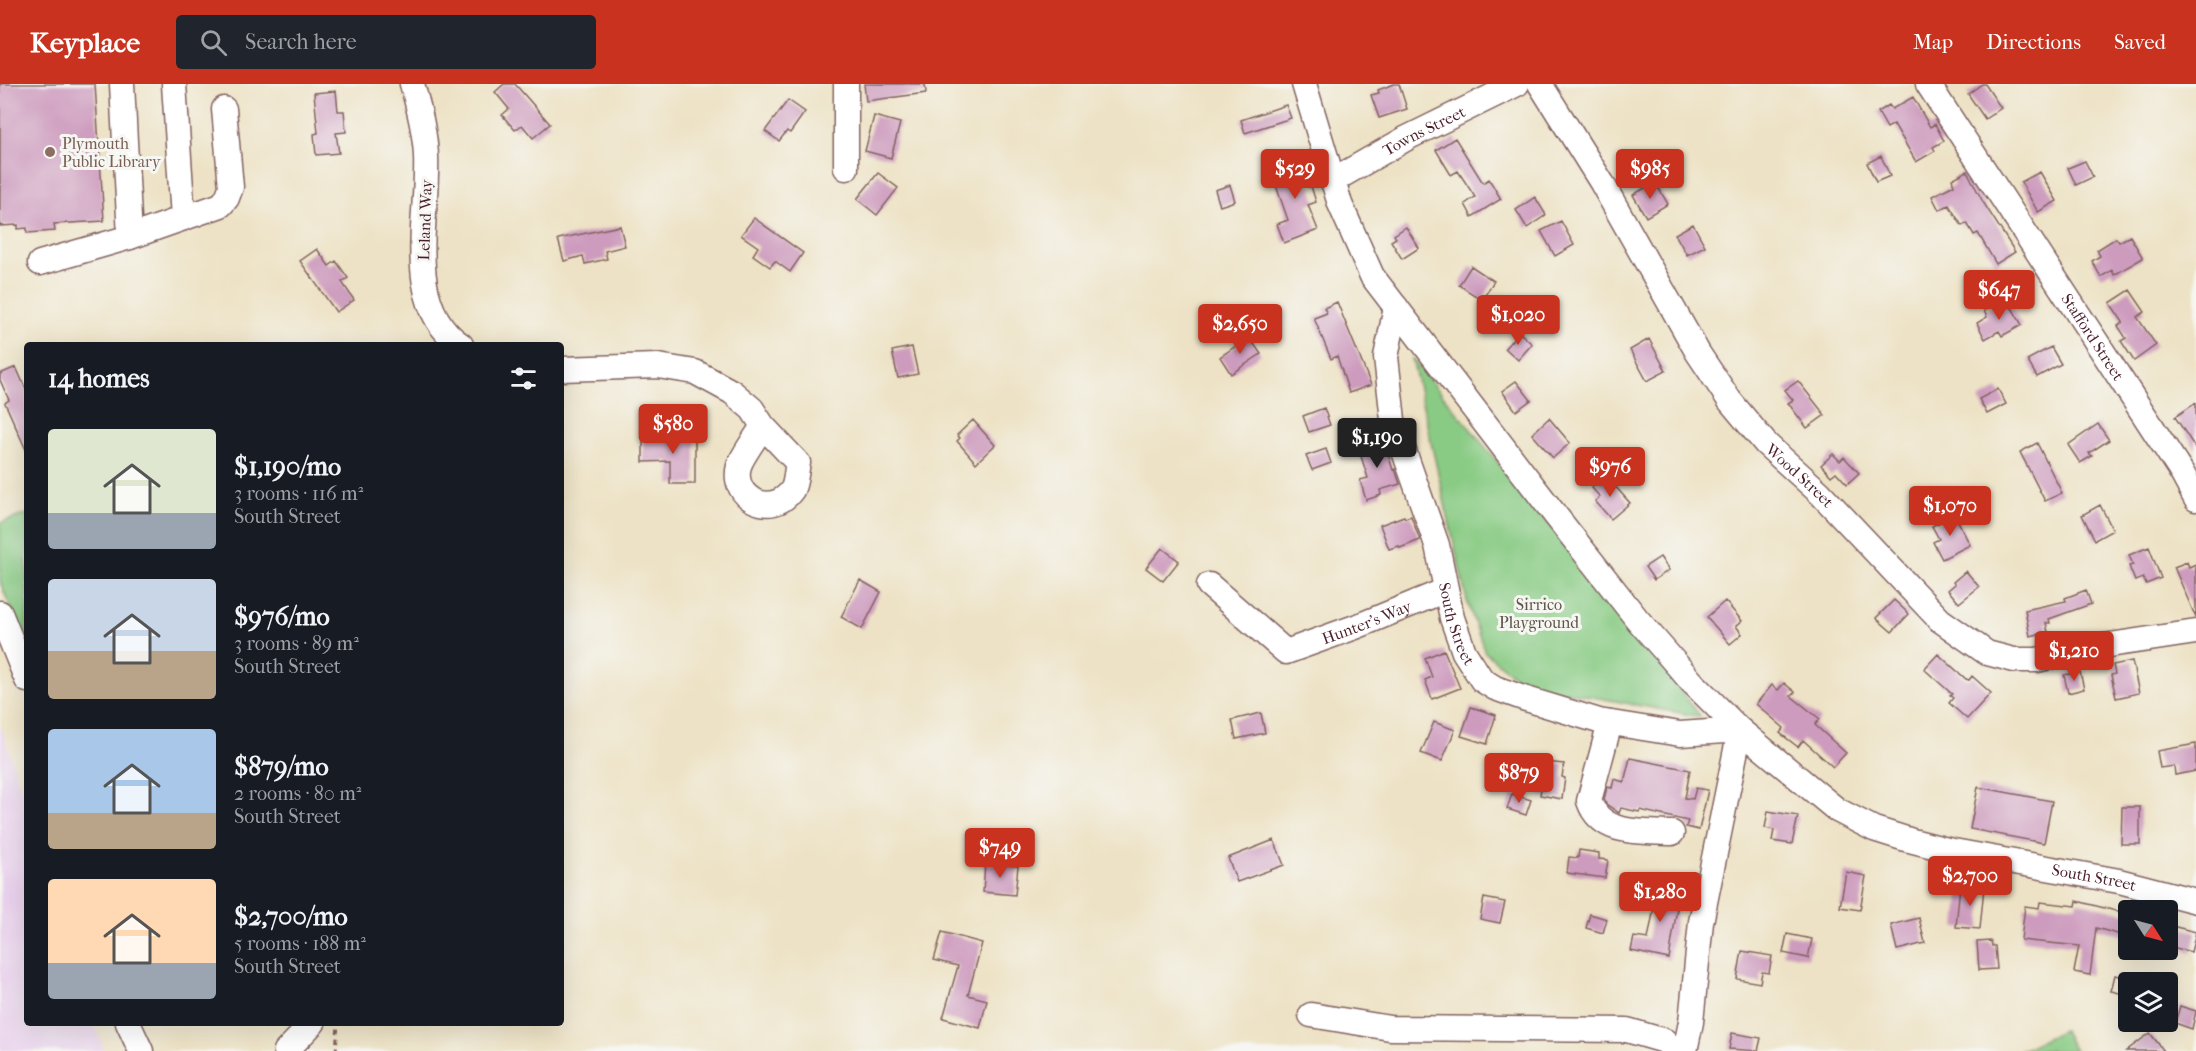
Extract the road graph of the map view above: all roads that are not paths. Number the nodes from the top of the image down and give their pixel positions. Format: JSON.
{"nodes":[{"id":1,"x":122,"y":84,"type":"edge"},
{"id":2,"x":174,"y":84,"type":"edge"},
{"id":3,"x":411,"y":84,"type":"edge"},
{"id":4,"x":846,"y":84,"type":"edge"},
{"id":5,"x":1304,"y":84,"type":"edge"},
{"id":6,"x":1517,"y":84,"type":"edge"},
{"id":7,"x":1540,"y":84,"type":"edge"},
{"id":8,"x":1928,"y":84,"type":"edge"},
{"id":9,"x":224,"y":109,"type":"dead end"},
{"id":10,"x":846,"y":168,"type":"dead end"},
{"id":11,"x":1332,"y":181,"type":"junction"},
{"id":12,"x":183,"y":218,"type":"junction"},
{"id":13,"x":130,"y":237,"type":"junction"},
{"id":14,"x":40,"y":263,"type":"dead end"},
{"id":15,"x":1396,"y":307,"type":"junction"},
{"id":16,"x":458,"y":342,"type":"edge"},
{"id":17,"x":564,"y":369,"type":"edge"},
{"id":18,"x":763,"y":426,"type":"dead end"},
{"id":19,"x":2196,"y":498,"type":"edge"},
{"id":20,"x":1209,"y":585,"type":"dead end"},
{"id":21,"x":1446,"y":590,"type":"junction"},
{"id":22,"x":0,"y":613,"type":"edge"},
{"id":23,"x":2196,"y":632,"type":"edge"},
{"id":24,"x":24,"y":673,"type":"edge"},
{"id":25,"x":1610,"y":723,"type":"junction"},
{"id":26,"x":1740,"y":730,"type":"junction"},
{"id":27,"x":1672,"y":833,"type":"dead end"},
{"id":28,"x":2196,"y":901,"type":"edge"},
{"id":29,"x":1311,"y":1015,"type":"dead end"},
{"id":30,"x":129,"y":1026,"type":"edge"},
{"id":31,"x":310,"y":1026,"type":"edge"},
{"id":32,"x":141,"y":1051,"type":"edge"},
{"id":33,"x":286,"y":1051,"type":"edge"},
{"id":34,"x":1674,"y":1051,"type":"edge"},
{"id":35,"x":1685,"y":1051,"type":"edge"}],
"edges":[{"from":1,"to":13,"type":"street"},
{"from":2,"to":12,"type":"street"},
{"from":3,"to":16,"type":"street","name":"Leland Way"},
{"from":4,"to":10,"type":"street"},
{"from":5,"to":11,"type":"street","name":"South Street"},
{"from":6,"to":11,"type":"street","name":"Towns Street"},
{"from":7,"to":23,"type":"street","name":"Wood Street"},
{"from":8,"to":19,"type":"street","name":"Stafford Street"},
{"from":9,"to":12,"type":"street"},
{"from":11,"to":15,"type":"street","name":"South Street"},
{"from":12,"to":13,"type":"street"},
{"from":13,"to":14,"type":"street"},
{"from":15,"to":21,"type":"street","name":"South Street"},
{"from":15,"to":26,"type":"street","name":"South Street"},
{"from":17,"to":18,"type":"street"},
{"from":20,"to":21,"type":"street","name":"Hunter's Way"},
{"from":21,"to":25,"type":"street","name":"South Street"},
{"from":22,"to":24,"type":"street"},
{"from":25,"to":26,"type":"street","name":"South Street"},
{"from":25,"to":27,"type":"street"},
{"from":26,"to":28,"type":"street","name":"South Street"},
{"from":26,"to":35,"type":"street"},
{"from":29,"to":34,"type":"street"},
{"from":30,"to":32,"type":"street"},
{"from":31,"to":33,"type":"street"}]}
